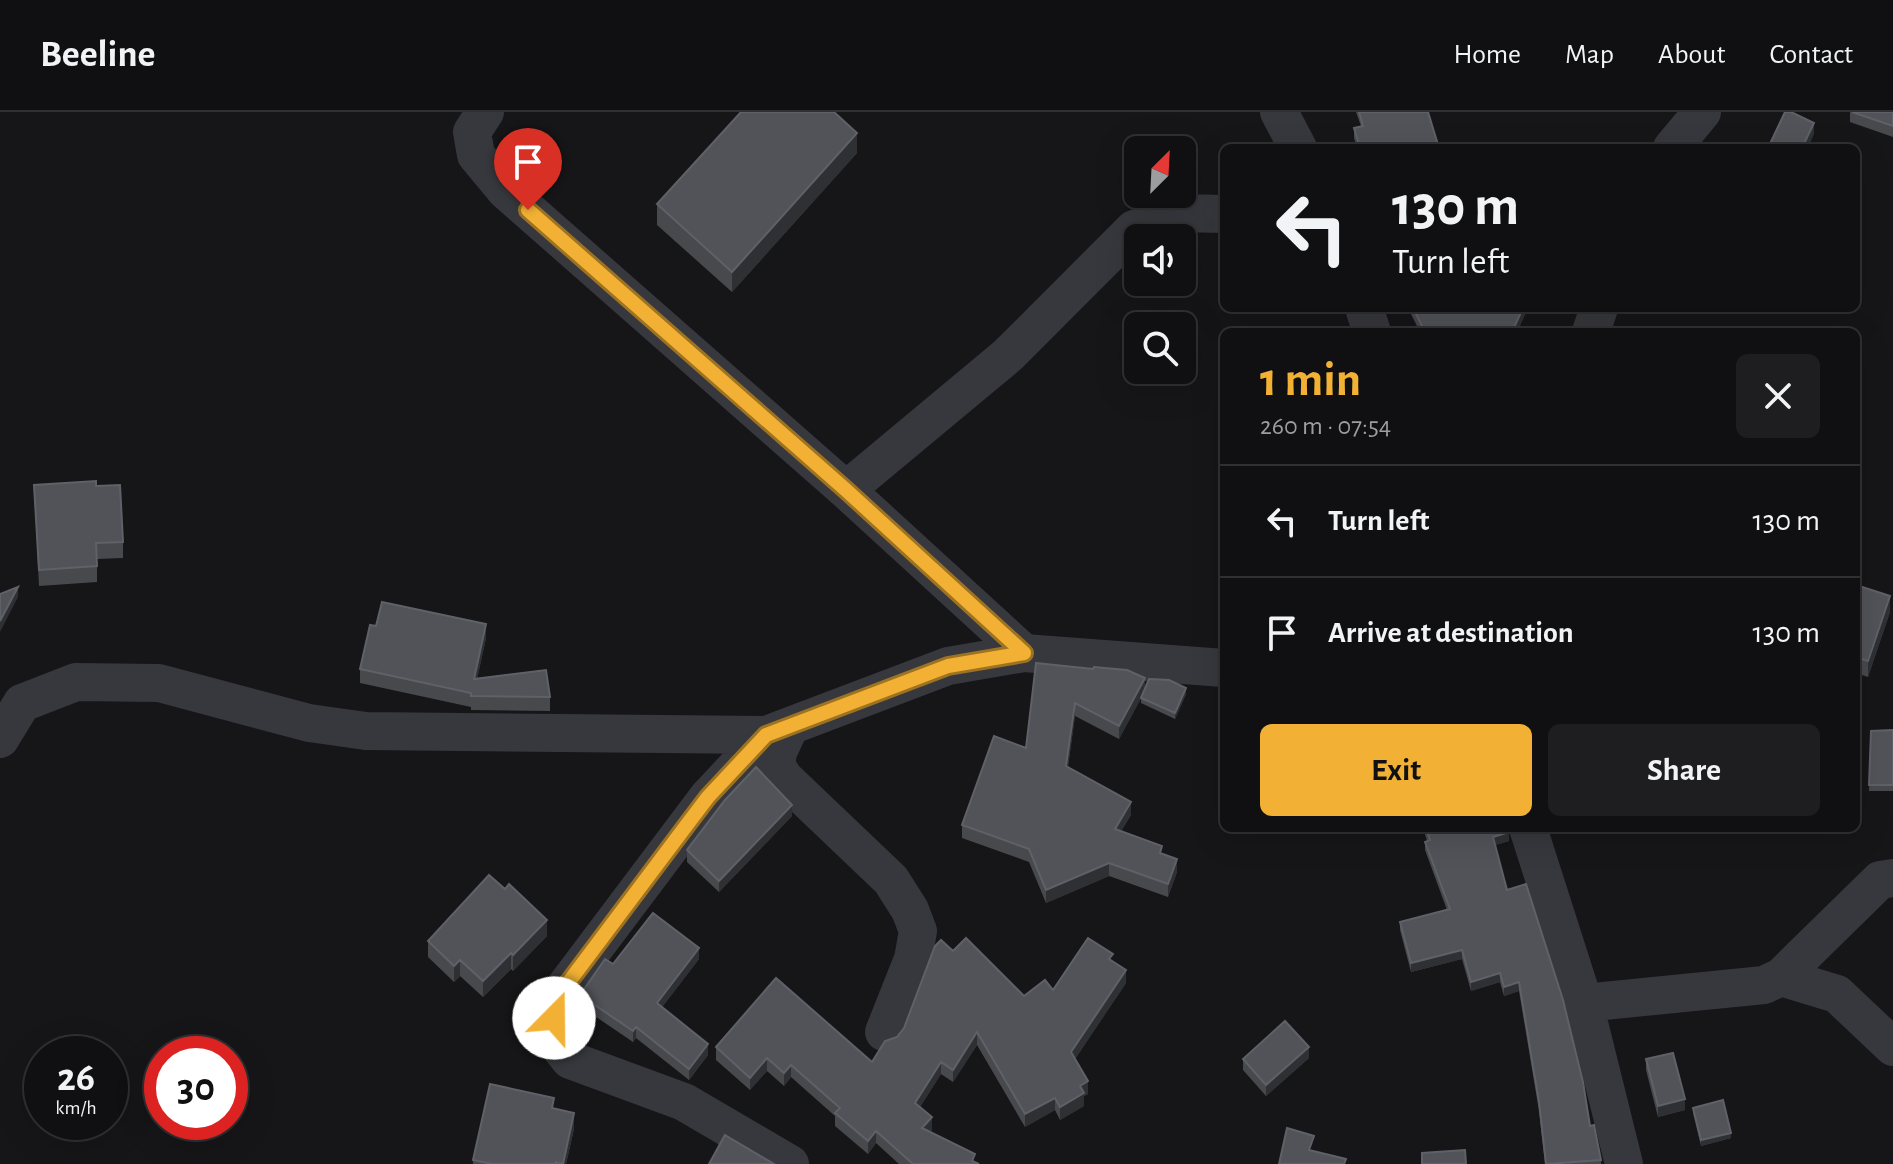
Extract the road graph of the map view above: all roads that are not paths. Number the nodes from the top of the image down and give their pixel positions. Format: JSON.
{"nodes":[{"id":1,"x":485,"y":112,"type":"edge"},
{"id":2,"x":1279,"y":112,"type":"edge"},
{"id":3,"x":1702,"y":112,"type":"edge"},
{"id":4,"x":1296,"y":144,"type":"edge"},
{"id":5,"x":1675,"y":144,"type":"edge"},
{"id":6,"x":1220,"y":214,"type":"edge"},
{"id":7,"x":846,"y":490,"type":"junction"},
{"id":8,"x":1024,"y":653,"type":"junction"},
{"id":9,"x":1220,"y":668,"type":"edge"},
{"id":10,"x":778,"y":731,"type":"junction"},
{"id":11,"x":0,"y":739,"type":"edge"},
{"id":12,"x":1529,"y":832,"type":"edge"},
{"id":13,"x":1893,"y":878,"type":"edge"},
{"id":14,"x":1781,"y":977,"type":"junction"},
{"id":15,"x":1584,"y":1003,"type":"junction"},
{"id":16,"x":884,"y":1032,"type":"dead end"},
{"id":17,"x":1893,"y":1047,"type":"edge"},
{"id":18,"x":790,"y":1164,"type":"edge"},
{"id":19,"x":1624,"y":1164,"type":"edge"}],
"edges":[{"from":1,"to":7,"type":"street"},
{"from":2,"to":4,"type":"street"},
{"from":3,"to":5,"type":"street"},
{"from":6,"to":7,"type":"street"},
{"from":7,"to":8,"type":"street"},
{"from":8,"to":9,"type":"street"},
{"from":8,"to":10,"type":"street"},
{"from":10,"to":11,"type":"street"},
{"from":10,"to":16,"type":"street"},
{"from":10,"to":18,"type":"street"},
{"from":12,"to":15,"type":"street"},
{"from":13,"to":14,"type":"street"},
{"from":14,"to":15,"type":"street"},
{"from":14,"to":17,"type":"street"},
{"from":15,"to":19,"type":"street"}]}
